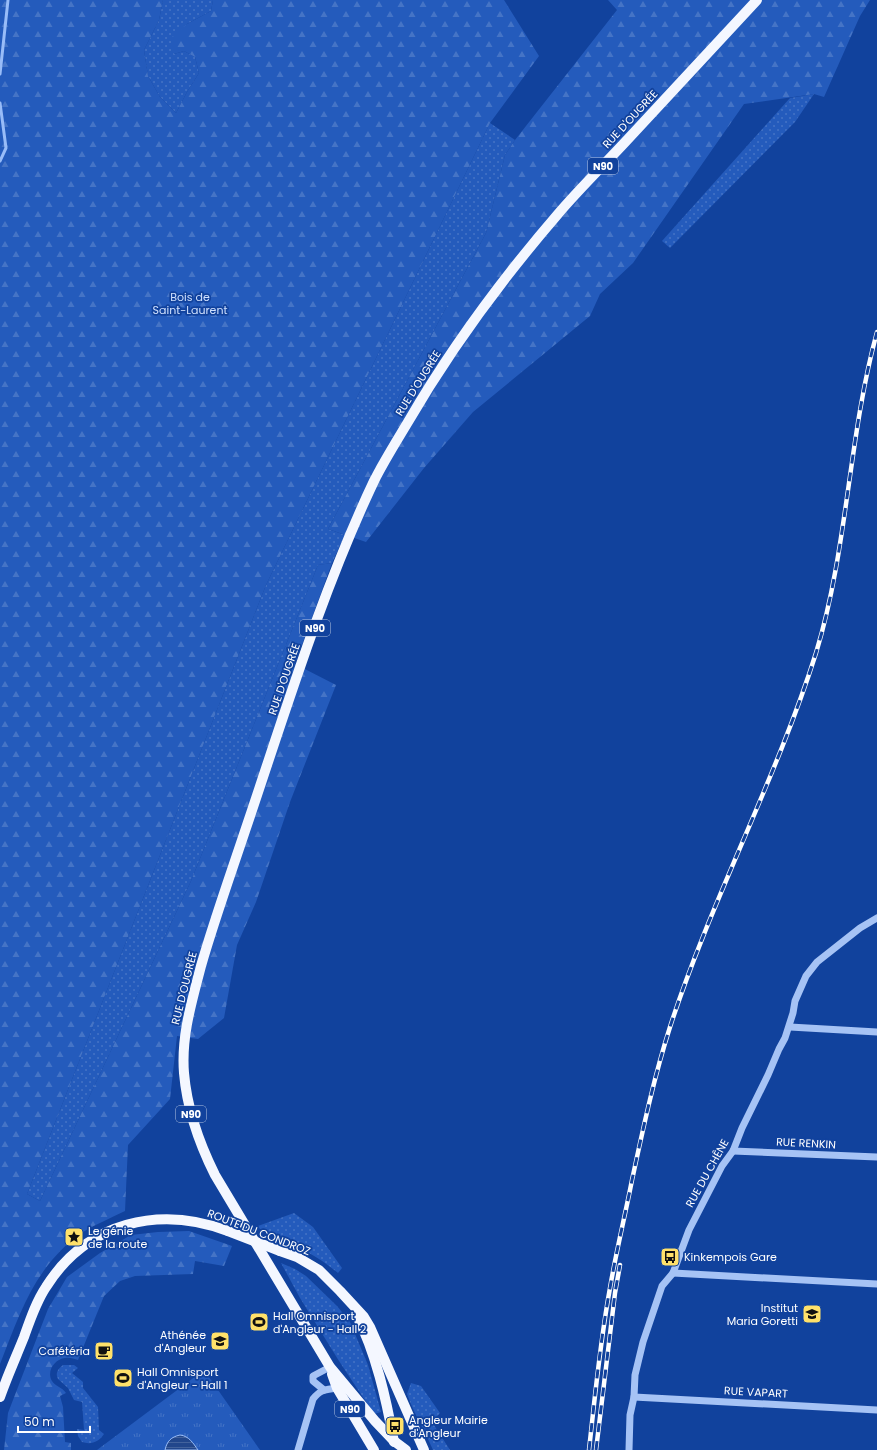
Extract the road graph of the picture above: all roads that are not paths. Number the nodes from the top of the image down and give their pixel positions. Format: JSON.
{"nodes":[{"id":1,"x":757,"y":0,"type":"edge"},
{"id":2,"x":877,"y":918,"type":"edge"},
{"id":3,"x":790,"y":1027,"type":"junction"},
{"id":4,"x":877,"y":1032,"type":"edge"},
{"id":5,"x":733,"y":1151,"type":"junction"},
{"id":6,"x":877,"y":1157,"type":"edge"},
{"id":7,"x":673,"y":1273,"type":"junction"},
{"id":8,"x":877,"y":1284,"type":"edge"},
{"id":9,"x":350,"y":1303,"type":"junction"},
{"id":10,"x":330,"y":1367,"type":"junction"},
{"id":11,"x":337,"y":1388,"type":"junction"},
{"id":12,"x":324,"y":1390,"type":"junction"},
{"id":13,"x":1,"y":1393,"type":"edge"},
{"id":14,"x":634,"y":1397,"type":"junction"},
{"id":15,"x":877,"y":1410,"type":"edge"},
{"id":16,"x":395,"y":1445,"type":"edge"},
{"id":17,"x":298,"y":1450,"type":"edge"},
{"id":18,"x":374,"y":1450,"type":"edge"},
{"id":19,"x":406,"y":1450,"type":"edge"},
{"id":20,"x":424,"y":1450,"type":"edge"},
{"id":21,"x":629,"y":1450,"type":"edge"}],
"edges":[{"from":1,"to":10,"type":"main road","name":"RUE D'OUGRÉE","number":"N90"},
{"from":2,"to":3,"type":"street","name":"RUE DU CHÊNE"},
{"from":3,"to":4,"type":"street"},
{"from":3,"to":5,"type":"street","name":"RUE DU CHÊNE"},
{"from":5,"to":6,"type":"street","name":"RUE RENKIN"},
{"from":5,"to":7,"type":"street","name":"RUE DU CHÊNE"},
{"from":7,"to":8,"type":"street"},
{"from":7,"to":14,"type":"street","name":"RUE DU CHÊNE"},
{"from":9,"to":13,"type":"main road","name":"ROUTE DU CONDROZ","bridge":true},
{"from":9,"to":16,"type":"main road","name":"ROUTE DU CONDROZ"},
{"from":9,"to":20,"type":"main road","name":"ROUTE DU CONDROZ"},
{"from":10,"to":11,"type":"main road","name":"RUE D'OUGRÉE","number":"N90"},
{"from":10,"to":12,"type":"street"},
{"from":10,"to":16,"type":"main road","name":"RUE D'OUGRÉE","number":"N90"},
{"from":11,"to":12,"type":"street"},
{"from":11,"to":18,"type":"main road","name":"RUE D'OUGRÉE","number":"N90"},
{"from":12,"to":17,"type":"street"},
{"from":14,"to":15,"type":"street","name":"RUE VAPART"},
{"from":14,"to":21,"type":"street","name":"RUE DU CHÊNE"},
{"from":16,"to":19,"type":"main road","name":"RUE D'OUGRÉE","number":"N90"}]}
